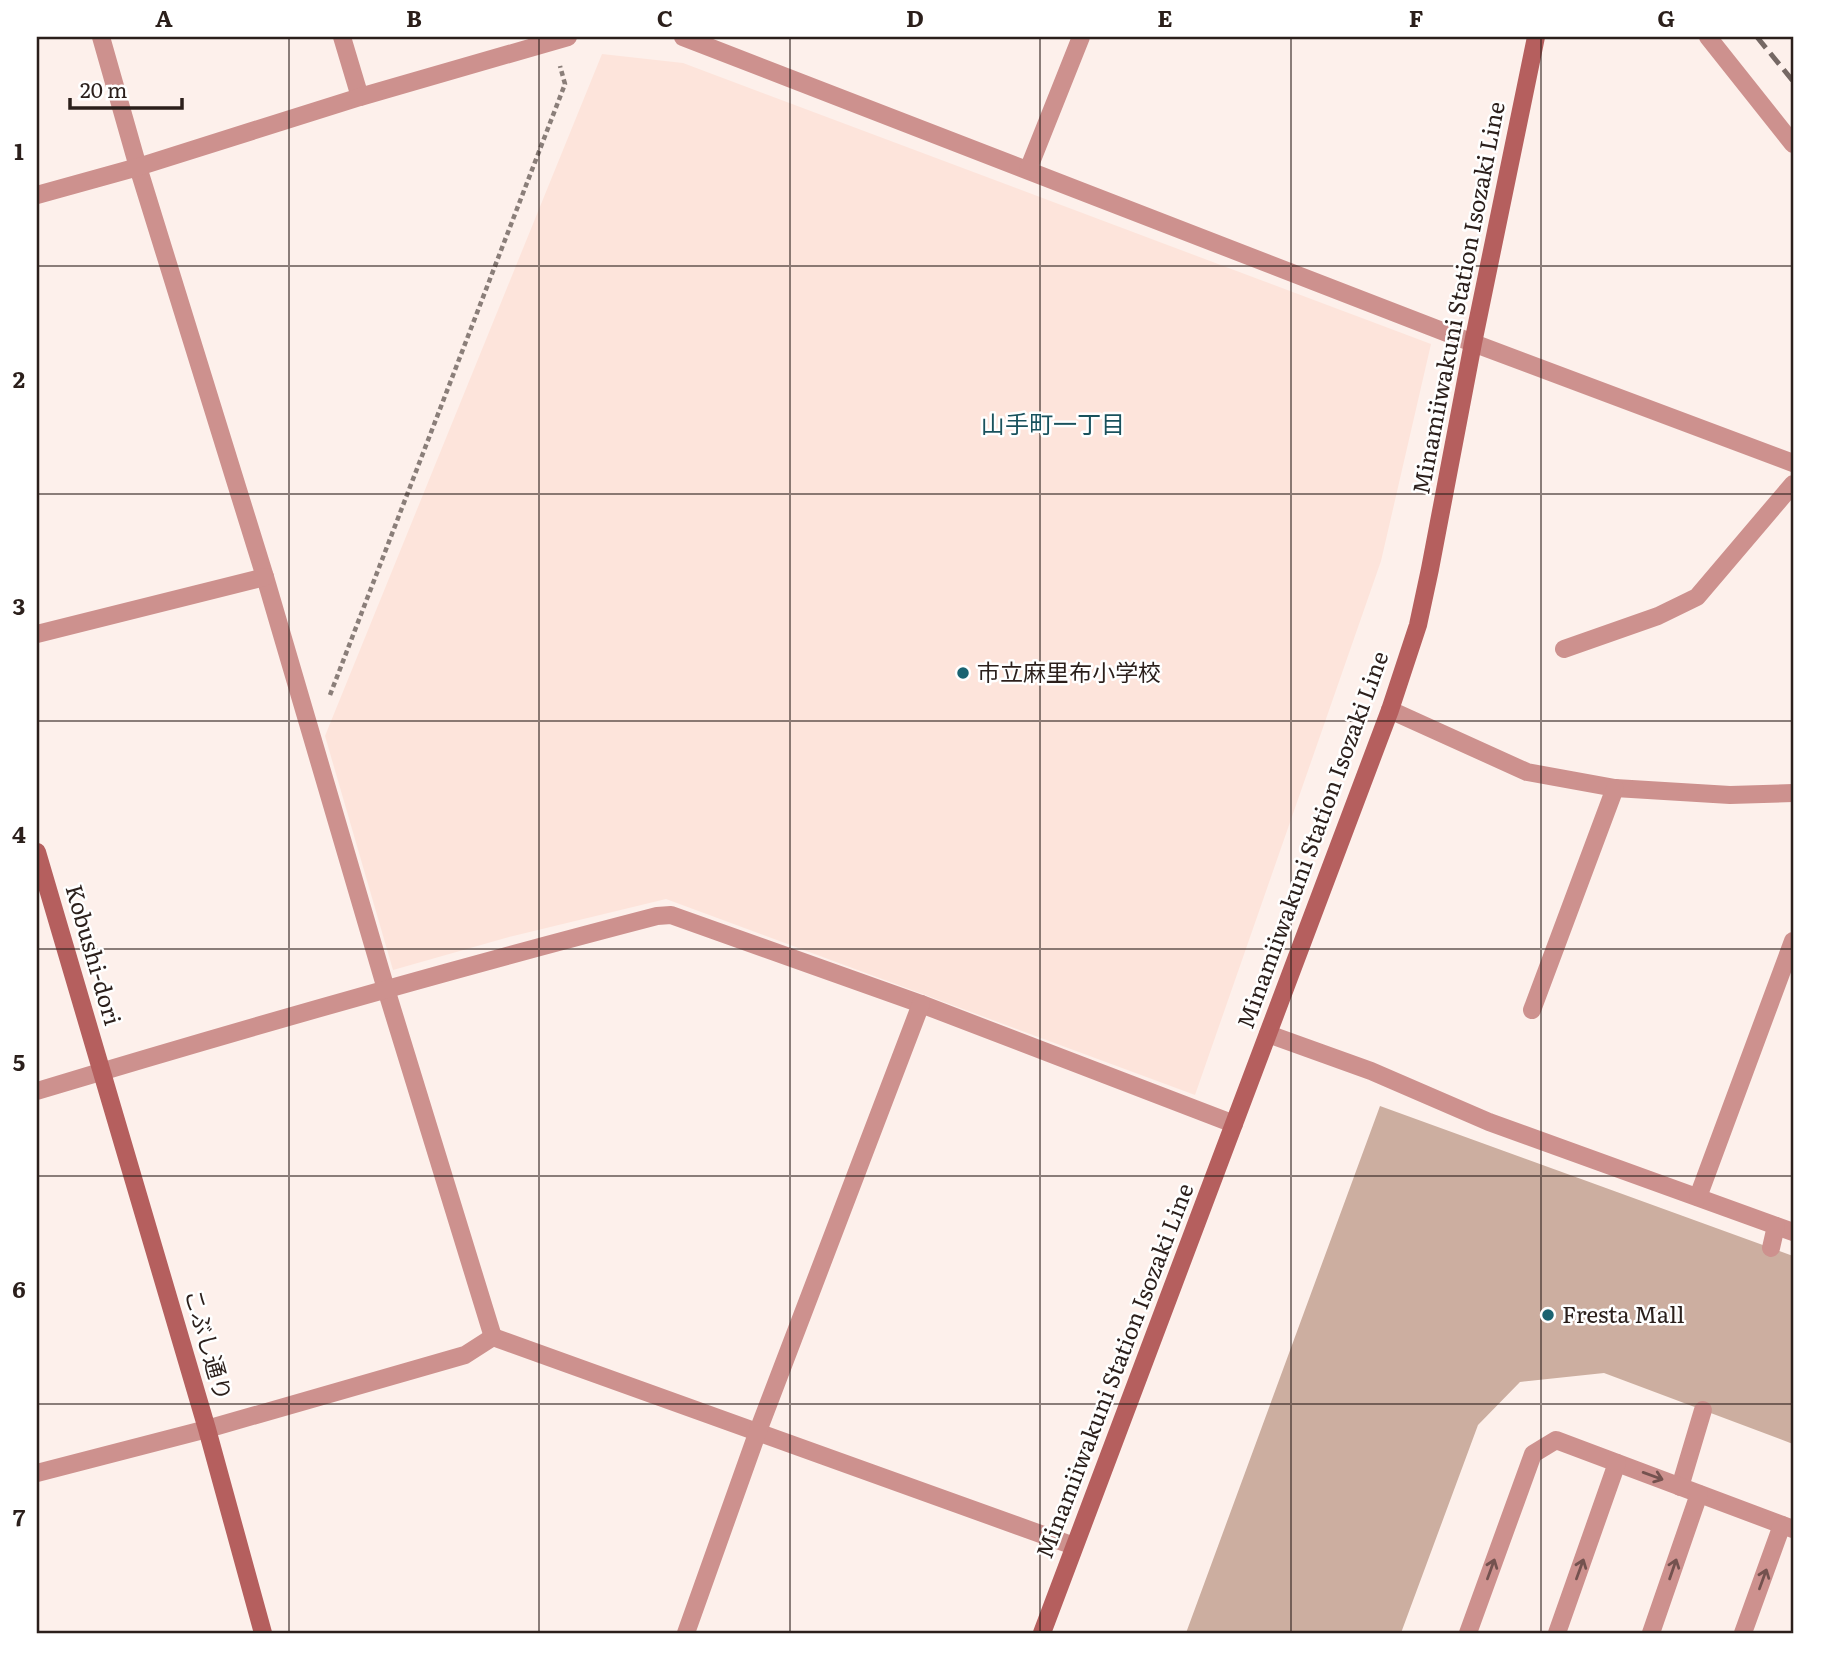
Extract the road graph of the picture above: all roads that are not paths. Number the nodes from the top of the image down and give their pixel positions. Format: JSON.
{"nodes":[{"id":1,"x":101,"y":37,"type":"edge"},
{"id":2,"x":342,"y":37,"type":"edge"},
{"id":3,"x":683,"y":37,"type":"edge"},
{"id":4,"x":1081,"y":37,"type":"edge"},
{"id":5,"x":1536,"y":37,"type":"edge"},
{"id":6,"x":1708,"y":37,"type":"edge"},
{"id":7,"x":561,"y":39,"type":"edge"},
{"id":8,"x":359,"y":97,"type":"junction"},
{"id":9,"x":1793,"y":144,"type":"edge"},
{"id":10,"x":138,"y":167,"type":"junction"},
{"id":11,"x":1028,"y":170,"type":"junction"},
{"id":12,"x":37,"y":195,"type":"edge"},
{"id":13,"x":1473,"y":343,"type":"junction"},
{"id":14,"x":1793,"y":464,"type":"edge"},
{"id":15,"x":1793,"y":484,"type":"edge"},
{"id":16,"x":265,"y":577,"type":"junction"},
{"id":17,"x":37,"y":634,"type":"edge"},
{"id":18,"x":1564,"y":649,"type":"dead end"},
{"id":19,"x":1391,"y":710,"type":"junction"},
{"id":20,"x":1615,"y":788,"type":"junction"},
{"id":21,"x":1793,"y":793,"type":"edge"},
{"id":22,"x":37,"y":852,"type":"edge"},
{"id":23,"x":1793,"y":941,"type":"edge"},
{"id":24,"x":386,"y":989,"type":"junction"},
{"id":25,"x":920,"y":1004,"type":"junction"},
{"id":26,"x":1532,"y":1010,"type":"dead end"},
{"id":27,"x":1268,"y":1034,"type":"junction"},
{"id":28,"x":102,"y":1072,"type":"junction"},
{"id":29,"x":37,"y":1091,"type":"edge"},
{"id":30,"x":1234,"y":1124,"type":"junction"},
{"id":31,"x":1698,"y":1197,"type":"junction"},
{"id":32,"x":1785,"y":1229,"type":"edge"},
{"id":33,"x":1771,"y":1248,"type":"dead end"},
{"id":34,"x":493,"y":1337,"type":"junction"},
{"id":35,"x":1703,"y":1410,"type":"dead end"},
{"id":36,"x":207,"y":1429,"type":"junction"},
{"id":37,"x":758,"y":1431,"type":"junction"},
{"id":38,"x":1617,"y":1463,"type":"junction"},
{"id":39,"x":37,"y":1473,"type":"edge"},
{"id":40,"x":1680,"y":1487,"type":"junction"},
{"id":41,"x":1699,"y":1494,"type":"junction"},
{"id":42,"x":1788,"y":1527,"type":"edge"},
{"id":43,"x":1074,"y":1546,"type":"junction"},
{"id":44,"x":263,"y":1633,"type":"edge"},
{"id":45,"x":686,"y":1633,"type":"edge"},
{"id":46,"x":1042,"y":1633,"type":"edge"},
{"id":47,"x":1468,"y":1633,"type":"edge"},
{"id":48,"x":1557,"y":1633,"type":"edge"},
{"id":49,"x":1651,"y":1633,"type":"edge"},
{"id":50,"x":1743,"y":1633,"type":"edge"}],
"edges":[{"from":1,"to":10,"type":"street"},
{"from":2,"to":8,"type":"street"},
{"from":3,"to":11,"type":"street"},
{"from":4,"to":11,"type":"street"},
{"from":5,"to":13,"type":"main road","name":"Minamiiwakuni Station Isozaki Line"},
{"from":6,"to":9,"type":"street"},
{"from":7,"to":8,"type":"street"},
{"from":8,"to":10,"type":"street"},
{"from":10,"to":12,"type":"street"},
{"from":10,"to":16,"type":"street"},
{"from":11,"to":13,"type":"street"},
{"from":13,"to":14,"type":"street"},
{"from":13,"to":19,"type":"main road","name":"Minamiiwakuni Station Isozaki Line"},
{"from":15,"to":18,"type":"street"},
{"from":16,"to":17,"type":"street"},
{"from":16,"to":24,"type":"street"},
{"from":19,"to":20,"type":"street"},
{"from":19,"to":27,"type":"main road","name":"Minamiiwakuni Station Isozaki Line"},
{"from":20,"to":21,"type":"street"},
{"from":20,"to":26,"type":"street"},
{"from":22,"to":28,"type":"main road","name":"Kobushi-dori"},
{"from":23,"to":31,"type":"street"},
{"from":24,"to":25,"type":"street"},
{"from":24,"to":28,"type":"street"},
{"from":24,"to":34,"type":"street"},
{"from":25,"to":30,"type":"street"},
{"from":25,"to":37,"type":"street"},
{"from":27,"to":30,"type":"main road","name":"Minamiiwakuni Station Isozaki Line"},
{"from":27,"to":31,"type":"street"},
{"from":28,"to":29,"type":"street"},
{"from":28,"to":36,"type":"main road","name":"こぶし通り"},
{"from":30,"to":43,"type":"main road","name":"Minamiiwakuni Station Isozaki Line"},
{"from":31,"to":32,"type":"street"},
{"from":32,"to":33,"type":"street"},
{"from":34,"to":36,"type":"street"},
{"from":34,"to":37,"type":"street"},
{"from":35,"to":40,"type":"street"},
{"from":36,"to":39,"type":"street"},
{"from":36,"to":44,"type":"main road","name":"こぶし通り"},
{"from":37,"to":43,"type":"street"},
{"from":37,"to":45,"type":"street"},
{"from":38,"to":40,"type":"street","one_way":true},
{"from":47,"to":38,"type":"street","one_way":true},
{"from":48,"to":38,"type":"street","one_way":true},
{"from":40,"to":41,"type":"street"},
{"from":41,"to":42,"type":"street"},
{"from":49,"to":41,"type":"street","one_way":true},
{"from":50,"to":42,"type":"street","one_way":true},
{"from":43,"to":46,"type":"main road","name":"Minamiiwakuni Station Isozaki Line"}]}
